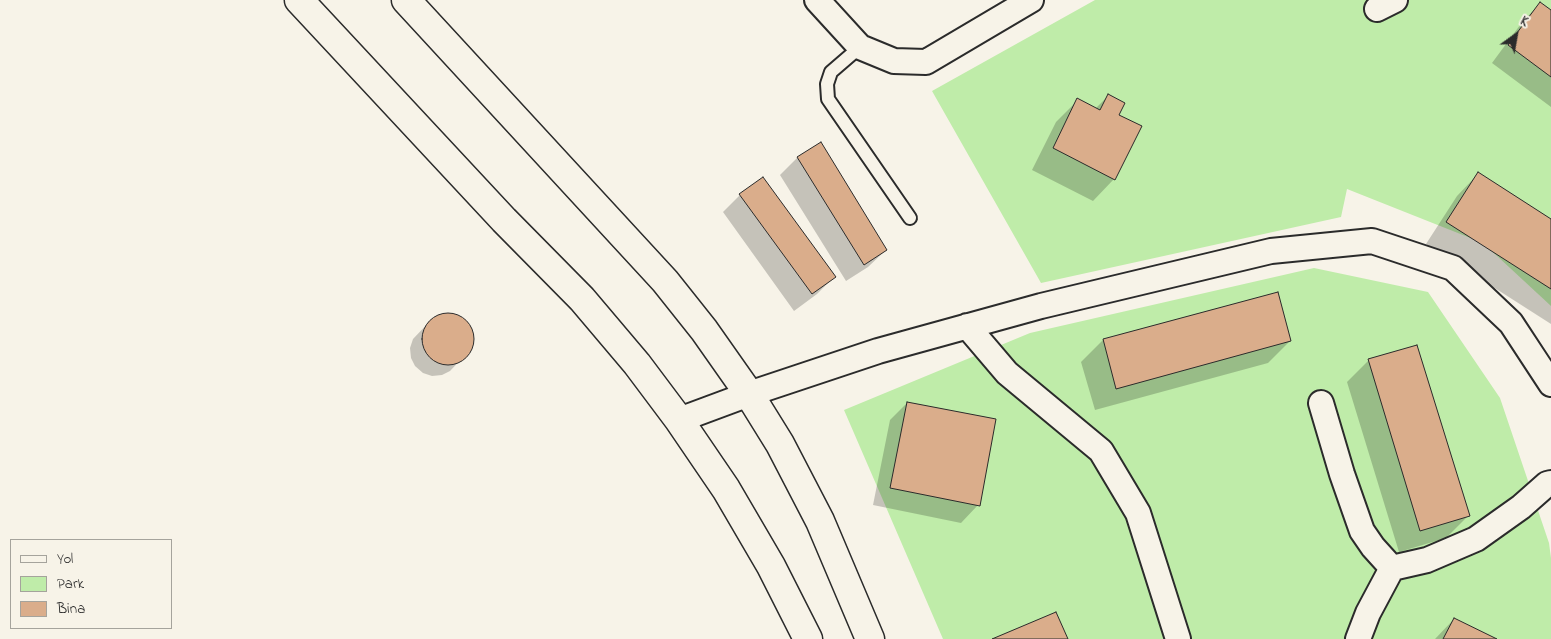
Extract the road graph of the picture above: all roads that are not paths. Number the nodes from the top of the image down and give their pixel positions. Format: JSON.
{"nodes":[{"id":1,"x":299,"y":0,"type":"edge"},
{"id":2,"x":406,"y":0,"type":"edge"},
{"id":3,"x":816,"y":0,"type":"edge"},
{"id":4,"x":1031,"y":0,"type":"edge"},
{"id":5,"x":860,"y":46,"type":"junction"},
{"id":6,"x":910,"y":218,"type":"dead end"},
{"id":7,"x":967,"y":326,"type":"junction"},
{"id":8,"x":1551,"y":384,"type":"edge"},
{"id":9,"x":749,"y":394,"type":"junction"},
{"id":10,"x":1321,"y":403,"type":"dead end"},
{"id":11,"x":679,"y":420,"type":"junction"},
{"id":12,"x":1551,"y":483,"type":"edge"},
{"id":13,"x":1392,"y":568,"type":"junction"},
{"id":14,"x":808,"y":639,"type":"edge"},
{"id":15,"x":870,"y":639,"type":"edge"},
{"id":16,"x":1178,"y":639,"type":"edge"},
{"id":17,"x":1358,"y":639,"type":"edge"}],
"edges":[{"from":1,"to":11,"type":"street"},
{"from":2,"to":9,"type":"street"},
{"from":3,"to":5,"type":"street"},
{"from":4,"to":5,"type":"street"},
{"from":5,"to":6,"type":"lane"},
{"from":7,"to":8,"type":"street"},
{"from":7,"to":9,"type":"street"},
{"from":7,"to":16,"type":"street"},
{"from":9,"to":11,"type":"street"},
{"from":9,"to":15,"type":"street"},
{"from":10,"to":13,"type":"street"},
{"from":11,"to":14,"type":"street"},
{"from":12,"to":13,"type":"street"},
{"from":13,"to":17,"type":"street"}]}
